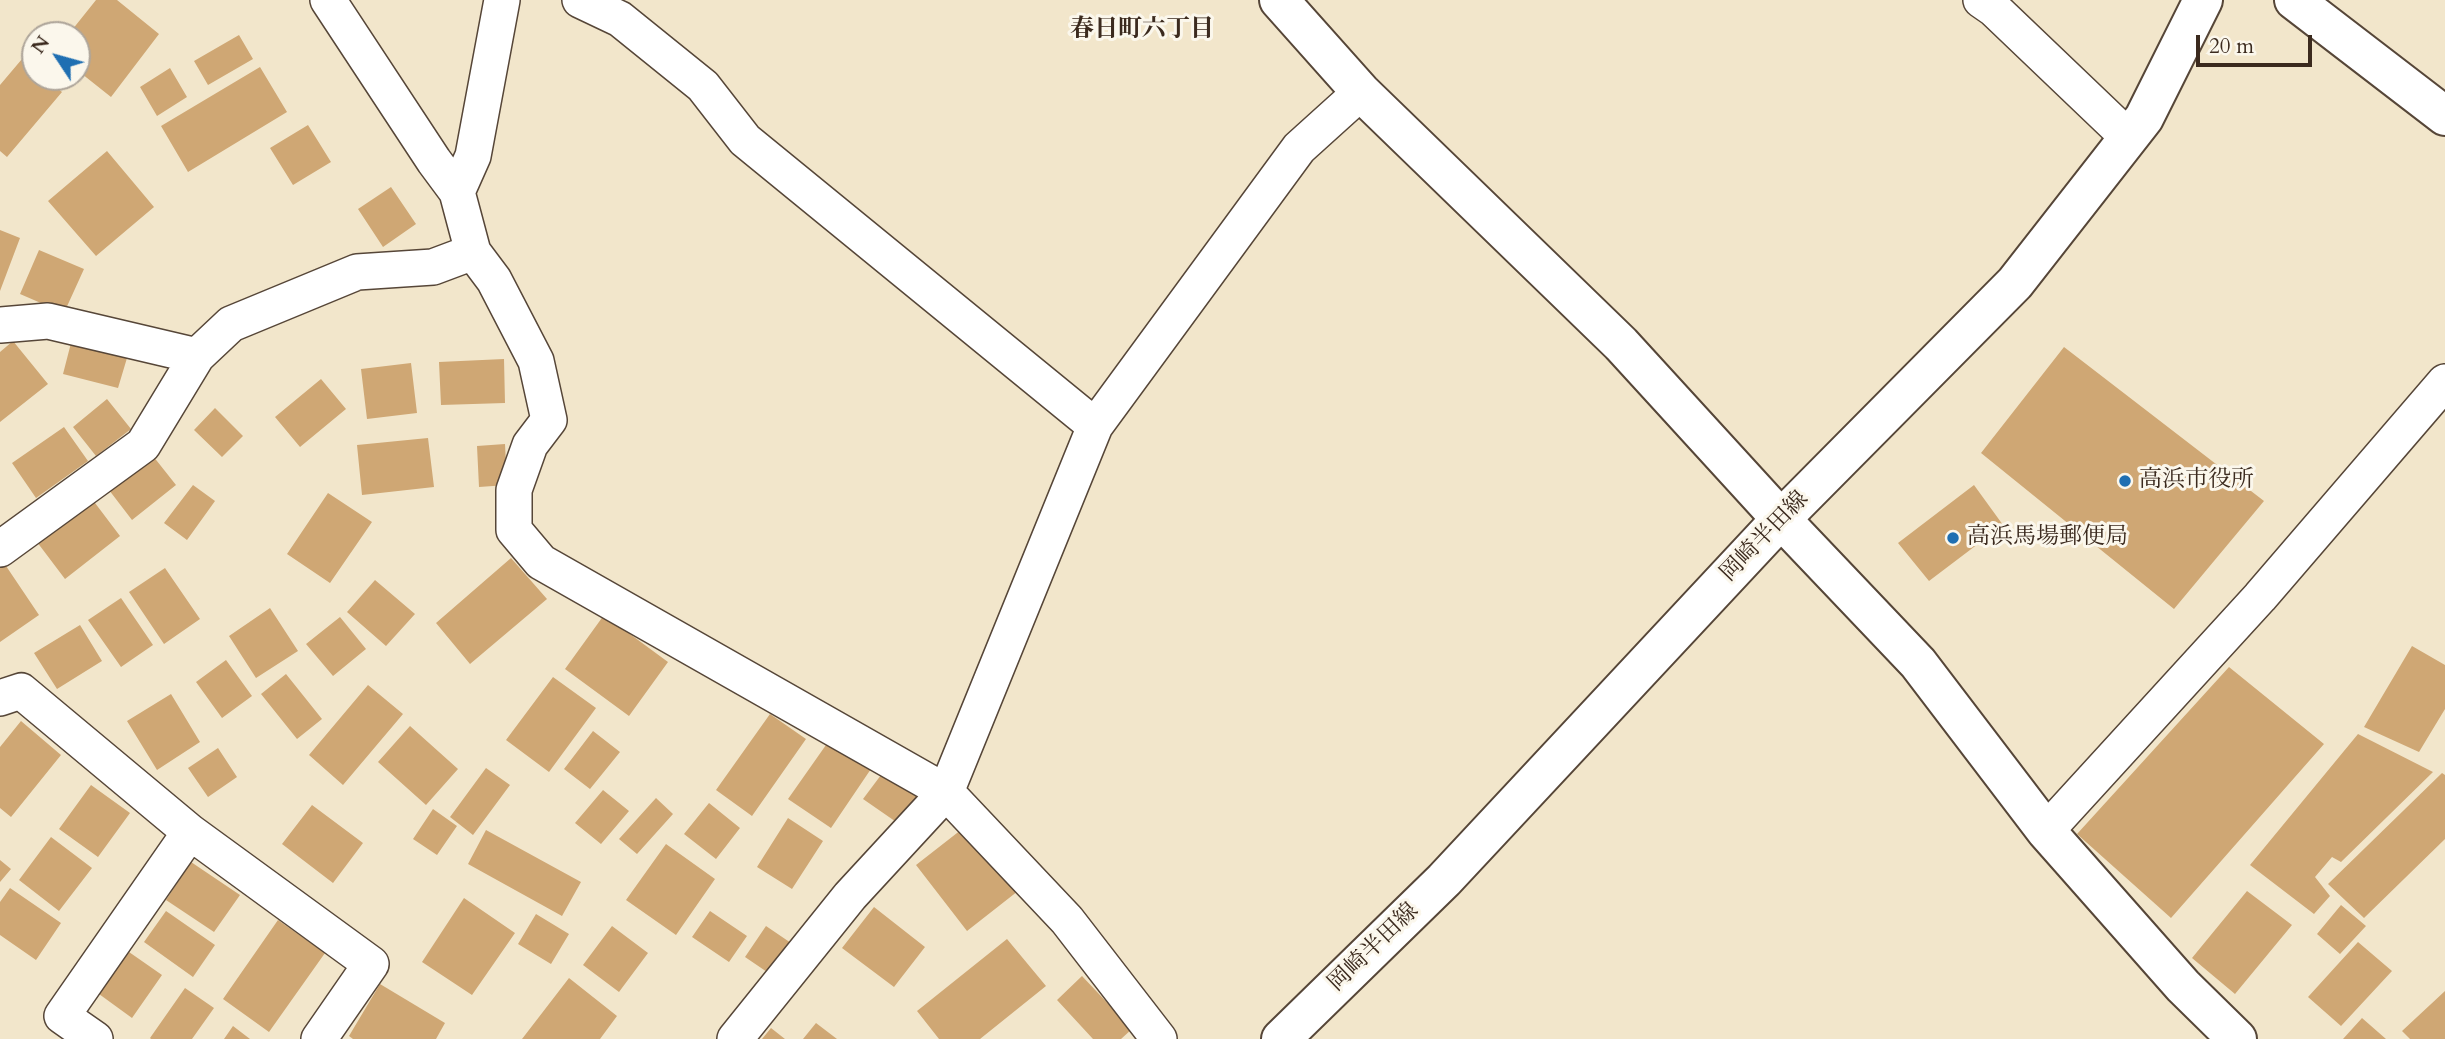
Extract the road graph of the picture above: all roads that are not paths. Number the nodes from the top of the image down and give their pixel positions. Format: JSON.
{"nodes":[{"id":1,"x":328,"y":0,"type":"edge"},
{"id":2,"x":502,"y":0,"type":"edge"},
{"id":3,"x":580,"y":0,"type":"edge"},
{"id":4,"x":1981,"y":0,"type":"edge"},
{"id":5,"x":2203,"y":0,"type":"edge"},
{"id":6,"x":2294,"y":0,"type":"edge"},
{"id":7,"x":1293,"y":6,"type":"edge"},
{"id":8,"x":1361,"y":92,"type":"junction"},
{"id":9,"x":2445,"y":116,"type":"edge"},
{"id":10,"x":2129,"y":138,"type":"junction"},
{"id":11,"x":457,"y":192,"type":"junction"},
{"id":12,"x":473,"y":251,"type":"junction"},
{"id":13,"x":0,"y":326,"type":"edge"},
{"id":14,"x":197,"y":356,"type":"junction"},
{"id":15,"x":2445,"y":382,"type":"edge"},
{"id":16,"x":1095,"y":426,"type":"junction"},
{"id":17,"x":1781,"y":519,"type":"junction"},
{"id":18,"x":0,"y":549,"type":"edge"},
{"id":19,"x":0,"y":698,"type":"edge"},
{"id":20,"x":946,"y":792,"type":"junction"},
{"id":21,"x":2046,"y":831,"type":"junction"},
{"id":22,"x":190,"y":832,"type":"junction"},
{"id":23,"x":94,"y":1039,"type":"edge"},
{"id":24,"x":319,"y":1039,"type":"edge"},
{"id":25,"x":735,"y":1039,"type":"edge"},
{"id":26,"x":1159,"y":1039,"type":"edge"},
{"id":27,"x":1281,"y":1039,"type":"edge"},
{"id":28,"x":2237,"y":1039,"type":"edge"}],
"edges":[{"from":1,"to":11,"type":"street"},
{"from":2,"to":11,"type":"street"},
{"from":3,"to":16,"type":"street"},
{"from":4,"to":10,"type":"street"},
{"from":5,"to":10,"type":"main road","name":"岡崎半田線"},
{"from":6,"to":9,"type":"main road"},
{"from":7,"to":8,"type":"main road"},
{"from":8,"to":16,"type":"street"},
{"from":8,"to":17,"type":"main road"},
{"from":10,"to":17,"type":"main road","name":"岡崎半田線"},
{"from":11,"to":12,"type":"street"},
{"from":12,"to":14,"type":"street"},
{"from":12,"to":20,"type":"street"},
{"from":13,"to":14,"type":"street"},
{"from":14,"to":18,"type":"street"},
{"from":15,"to":21,"type":"street"},
{"from":16,"to":20,"type":"street"},
{"from":17,"to":21,"type":"main road"},
{"from":17,"to":27,"type":"main road","name":"岡崎半田線"},
{"from":19,"to":22,"type":"street"},
{"from":20,"to":25,"type":"street"},
{"from":20,"to":26,"type":"street"},
{"from":21,"to":28,"type":"main road"},
{"from":22,"to":23,"type":"street"},
{"from":22,"to":24,"type":"street"}]}
